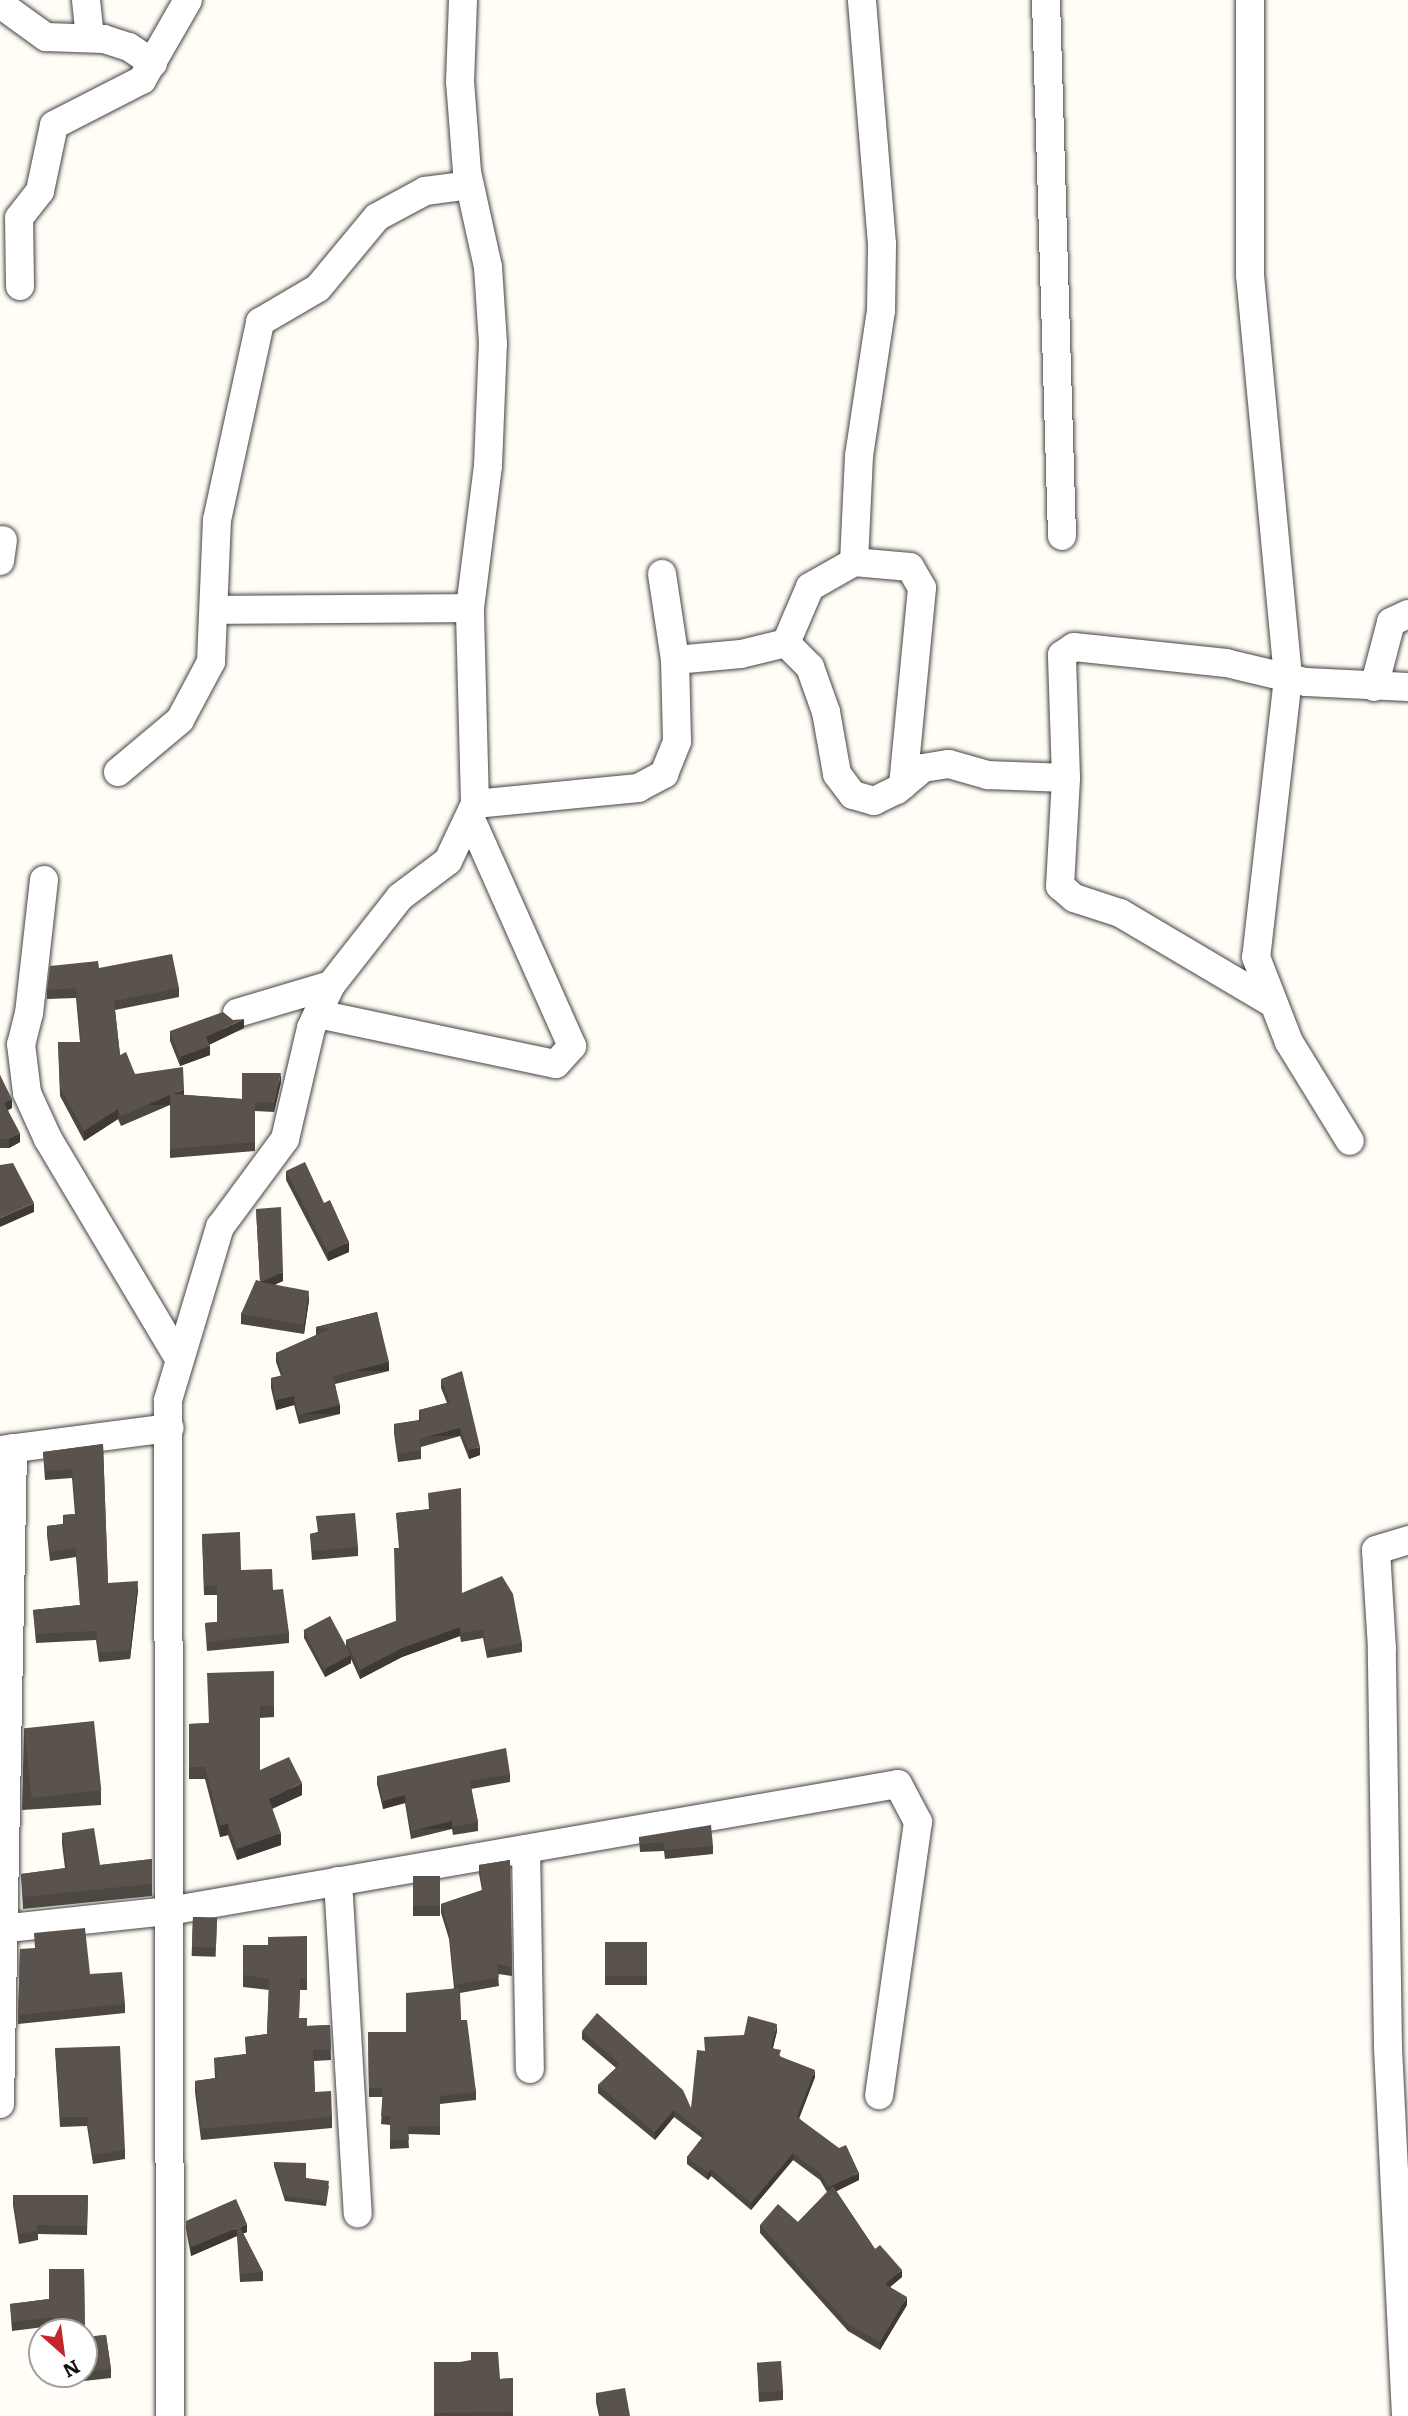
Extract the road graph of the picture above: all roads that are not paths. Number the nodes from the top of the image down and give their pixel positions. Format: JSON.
{"nodes":[{"id":1,"x":86,"y":0,"type":"edge"},
{"id":2,"x":188,"y":0,"type":"edge"},
{"id":3,"x":463,"y":0,"type":"edge"},
{"id":4,"x":862,"y":0,"type":"edge"},
{"id":5,"x":1046,"y":0,"type":"edge"},
{"id":6,"x":1250,"y":0,"type":"edge"},
{"id":7,"x":0,"y":4,"type":"edge"},
{"id":8,"x":90,"y":38,"type":"junction"},
{"id":9,"x":153,"y":63,"type":"junction"},
{"id":10,"x":470,"y":185,"type":"junction"},
{"id":11,"x":10,"y":219,"type":"edge"},
{"id":12,"x":20,"y":286,"type":"dead end"},
{"id":13,"x":1062,"y":536,"type":"dead end"},
{"id":14,"x":854,"y":562,"type":"junction"},
{"id":15,"x":662,"y":574,"type":"dead end"},
{"id":16,"x":470,"y":608,"type":"junction"},
{"id":17,"x":214,"y":610,"type":"junction"},
{"id":18,"x":1408,"y":614,"type":"edge"},
{"id":19,"x":786,"y":643,"type":"junction"},
{"id":20,"x":675,"y":660,"type":"junction"},
{"id":21,"x":1288,"y":678,"type":"junction"},
{"id":22,"x":1374,"y":687,"type":"junction"},
{"id":23,"x":1408,"y":687,"type":"edge"},
{"id":24,"x":118,"y":772,"type":"dead end"},
{"id":25,"x":1066,"y":778,"type":"junction"},
{"id":26,"x":903,"y":785,"type":"junction"},
{"id":27,"x":472,"y":811,"type":"junction"},
{"id":28,"x":44,"y":880,"type":"dead end"},
{"id":29,"x":331,"y":985,"type":"junction"},
{"id":30,"x":1274,"y":1004,"type":"junction"},
{"id":31,"x":237,"y":1013,"type":"dead end"},
{"id":32,"x":318,"y":1014,"type":"junction"},
{"id":33,"x":10,"y":1047,"type":"edge"},
{"id":34,"x":1350,"y":1141,"type":"dead end"},
{"id":35,"x":178,"y":1357,"type":"junction"},
{"id":36,"x":170,"y":1428,"type":"junction"},
{"id":37,"x":7,"y":1449,"type":"edge"},
{"id":38,"x":1408,"y":1540,"type":"edge"},
{"id":39,"x":526,"y":1849,"type":"junction"},
{"id":40,"x":338,"y":1881,"type":"junction"},
{"id":41,"x":169,"y":1911,"type":"junction"},
{"id":42,"x":0,"y":1929,"type":"edge"},
{"id":43,"x":530,"y":2068,"type":"dead end"},
{"id":44,"x":879,"y":2095,"type":"dead end"},
{"id":45,"x":0,"y":2104,"type":"edge"},
{"id":46,"x":358,"y":2213,"type":"dead end"},
{"id":47,"x":170,"y":2416,"type":"edge"},
{"id":48,"x":1406,"y":2416,"type":"edge"}],
"edges":[{"from":1,"to":8,"type":"street"},
{"from":2,"to":9,"type":"street"},
{"from":3,"to":10,"type":"street"},
{"from":4,"to":14,"type":"street"},
{"from":5,"to":13,"type":"street"},
{"from":6,"to":21,"type":"street"},
{"from":7,"to":8,"type":"street"},
{"from":8,"to":9,"type":"street"},
{"from":9,"to":11,"type":"street"},
{"from":10,"to":16,"type":"street"},
{"from":10,"to":17,"type":"street"},
{"from":11,"to":12,"type":"street"},
{"from":14,"to":19,"type":"street"},
{"from":14,"to":26,"type":"street"},
{"from":15,"to":20,"type":"street"},
{"from":16,"to":17,"type":"street"},
{"from":16,"to":27,"type":"street"},
{"from":17,"to":24,"type":"street"},
{"from":18,"to":22,"type":"street"},
{"from":19,"to":20,"type":"street"},
{"from":19,"to":26,"type":"street"},
{"from":20,"to":27,"type":"street"},
{"from":21,"to":22,"type":"street"},
{"from":21,"to":25,"type":"street"},
{"from":21,"to":30,"type":"street"},
{"from":22,"to":23,"type":"street"},
{"from":25,"to":26,"type":"street"},
{"from":25,"to":30,"type":"street"},
{"from":27,"to":29,"type":"street"},
{"from":27,"to":32,"type":"street"},
{"from":28,"to":33,"type":"street"},
{"from":29,"to":31,"type":"street"},
{"from":29,"to":32,"type":"street"},
{"from":30,"to":34,"type":"street"},
{"from":32,"to":35,"type":"street"},
{"from":33,"to":35,"type":"street"},
{"from":35,"to":36,"type":"street"},
{"from":36,"to":37,"type":"street"},
{"from":36,"to":41,"type":"street"},
{"from":37,"to":42,"type":"street"},
{"from":38,"to":48,"type":"street"},
{"from":39,"to":40,"type":"street"},
{"from":39,"to":43,"type":"street"},
{"from":39,"to":44,"type":"street"},
{"from":40,"to":41,"type":"street"},
{"from":40,"to":46,"type":"street"},
{"from":41,"to":42,"type":"street"},
{"from":41,"to":47,"type":"street"},
{"from":42,"to":45,"type":"street"}]}
